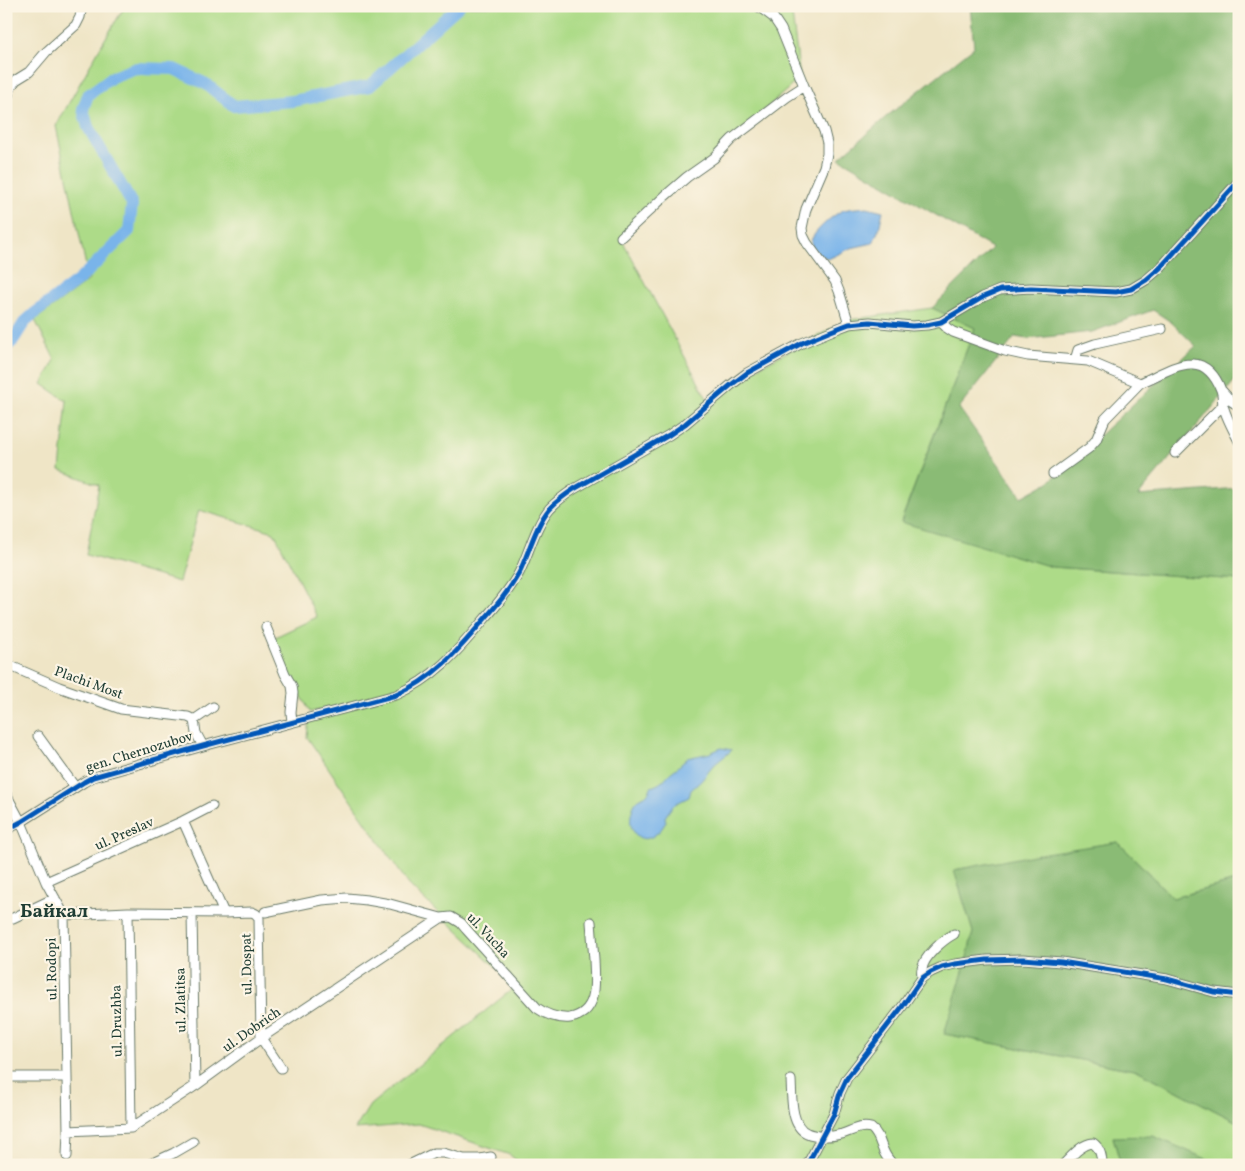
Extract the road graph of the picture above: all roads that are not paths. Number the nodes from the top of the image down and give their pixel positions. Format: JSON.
{"nodes":[{"id":1,"x":82,"y":6,"type":"edge"},
{"id":2,"x":758,"y":6,"type":"edge"},
{"id":3,"x":804,"y":86,"type":"junction"},
{"id":4,"x":6,"y":101,"type":"edge"},
{"id":5,"x":1239,"y":181,"type":"edge"},
{"id":6,"x":621,"y":237,"type":"dead end"},
{"id":7,"x":941,"y":322,"type":"junction"},
{"id":8,"x":849,"y":324,"type":"junction"},
{"id":9,"x":1162,"y":329,"type":"dead end"},
{"id":10,"x":1074,"y":360,"type":"junction"},
{"id":11,"x":1140,"y":383,"type":"junction"},
{"id":12,"x":1222,"y":391,"type":"junction"},
{"id":13,"x":1223,"y":405,"type":"junction"},
{"id":14,"x":1239,"y":406,"type":"edge"},
{"id":15,"x":1239,"y":441,"type":"edge"},
{"id":16,"x":1175,"y":453,"type":"dead end"},
{"id":17,"x":1053,"y":474,"type":"dead end"},
{"id":18,"x":266,"y":627,"type":"dead end"},
{"id":19,"x":6,"y":664,"type":"edge"},
{"id":20,"x":213,"y":707,"type":"dead end"},
{"id":21,"x":194,"y":720,"type":"junction"},
{"id":22,"x":292,"y":722,"type":"junction"},
{"id":23,"x":38,"y":736,"type":"dead end"},
{"id":24,"x":202,"y":746,"type":"junction"},
{"id":25,"x":75,"y":787,"type":"junction"},
{"id":26,"x":6,"y":794,"type":"edge"},
{"id":27,"x":212,"y":806,"type":"dead end"},
{"id":28,"x":183,"y":821,"type":"junction"},
{"id":29,"x":21,"y":822,"type":"junction"},
{"id":30,"x":6,"y":830,"type":"edge"},
{"id":31,"x":46,"y":882,"type":"junction"},
{"id":32,"x":55,"y":898,"type":"junction"},
{"id":33,"x":128,"y":912,"type":"junction"},
{"id":34,"x":192,"y":913,"type":"junction"},
{"id":35,"x":224,"y":913,"type":"junction"},
{"id":36,"x":261,"y":913,"type":"junction"},
{"id":37,"x":64,"y":915,"type":"junction"},
{"id":38,"x":441,"y":918,"type":"junction"},
{"id":39,"x":6,"y":920,"type":"edge"},
{"id":40,"x":591,"y":922,"type":"dead end"},
{"id":41,"x":954,"y":934,"type":"dead end"},
{"id":42,"x":922,"y":978,"type":"junction"},
{"id":43,"x":1239,"y":995,"type":"edge"},
{"id":44,"x":261,"y":1038,"type":"junction"},
{"id":45,"x":280,"y":1068,"type":"dead end"},
{"id":46,"x":6,"y":1077,"type":"edge"},
{"id":47,"x":67,"y":1077,"type":"junction"},
{"id":48,"x":791,"y":1080,"type":"dead end"},
{"id":49,"x":196,"y":1086,"type":"junction"},
{"id":50,"x":131,"y":1128,"type":"junction"},
{"id":51,"x":68,"y":1132,"type":"junction"},
{"id":52,"x":822,"y":1136,"type":"junction"},
{"id":53,"x":193,"y":1142,"type":"dead end"},
{"id":54,"x":67,"y":1156,"type":"dead end"},
{"id":55,"x":491,"y":1157,"type":"dead end"},
{"id":56,"x":148,"y":1165,"type":"edge"},
{"id":57,"x":409,"y":1165,"type":"edge"},
{"id":58,"x":807,"y":1165,"type":"edge"},
{"id":59,"x":893,"y":1165,"type":"edge"},
{"id":60,"x":1063,"y":1165,"type":"edge"},
{"id":61,"x":1102,"y":1165,"type":"edge"}],
"edges":[{"from":1,"to":4,"type":"street"},
{"from":2,"to":3,"type":"street"},
{"from":3,"to":6,"type":"street"},
{"from":3,"to":8,"type":"street"},
{"from":5,"to":7,"type":"street"},
{"from":7,"to":8,"type":"street","name":"gen. Chernozubov"},
{"from":7,"to":10,"type":"street"},
{"from":8,"to":22,"type":"street","name":"gen. Chernozubov"},
{"from":9,"to":10,"type":"street"},
{"from":10,"to":11,"type":"street"},
{"from":11,"to":12,"type":"street"},
{"from":11,"to":17,"type":"street"},
{"from":12,"to":13,"type":"street"},
{"from":12,"to":14,"type":"street"},
{"from":13,"to":15,"type":"street"},
{"from":13,"to":16,"type":"street"},
{"from":18,"to":22,"type":"street"},
{"from":19,"to":21,"type":"street","name":"Plachi Most"},
{"from":20,"to":21,"type":"street"},
{"from":21,"to":24,"type":"street"},
{"from":22,"to":24,"type":"street","name":"gen. Chernozubov"},
{"from":23,"to":25,"type":"street"},
{"from":24,"to":25,"type":"street","name":"gen. Chernozubov"},
{"from":25,"to":29,"type":"street","name":"gen. Chernozubov"},
{"from":26,"to":29,"type":"street","name":"ul. Rodopi"},
{"from":27,"to":28,"type":"street","name":"ul. Preslav"},
{"from":28,"to":31,"type":"street","name":"ul. Preslav"},
{"from":28,"to":35,"type":"street"},
{"from":29,"to":30,"type":"street","name":"gen. Chernozubov"},
{"from":29,"to":31,"type":"street","name":"ul. Rodopi"},
{"from":31,"to":32,"type":"street","name":"ul. Rodopi"},
{"from":32,"to":37,"type":"street","name":"ul. Rodopi"},
{"from":32,"to":39,"type":"street"},
{"from":33,"to":34,"type":"street","name":"ul. Vucha"},
{"from":33,"to":37,"type":"street","name":"ul. Vucha"},
{"from":33,"to":50,"type":"street","name":"ul. Druzhba"},
{"from":34,"to":35,"type":"street","name":"ul. Vucha"},
{"from":34,"to":49,"type":"street","name":"ul. Zlatitsa"},
{"from":35,"to":36,"type":"street","name":"ul. Vucha"},
{"from":36,"to":38,"type":"street","name":"ul. Vucha"},
{"from":36,"to":44,"type":"street","name":"ul. Dospat"},
{"from":37,"to":47,"type":"street","name":"ul. Rodopi"},
{"from":38,"to":40,"type":"street","name":"ul. Vucha"},
{"from":38,"to":44,"type":"street","name":"ul. Dobrich"},
{"from":41,"to":42,"type":"street"},
{"from":42,"to":43,"type":"street"},
{"from":42,"to":52,"type":"street"},
{"from":44,"to":45,"type":"street"},
{"from":44,"to":49,"type":"street","name":"ul. Dobrich"},
{"from":46,"to":47,"type":"street"},
{"from":47,"to":51,"type":"street","name":"ul. Rodopi"},
{"from":48,"to":52,"type":"street"},
{"from":49,"to":50,"type":"street","name":"ul. Dobrich"},
{"from":50,"to":51,"type":"street","name":"ul. Dobrich"},
{"from":51,"to":54,"type":"street","name":"ul. Rodopi"},
{"from":52,"to":58,"type":"street"},
{"from":52,"to":59,"type":"street"},
{"from":53,"to":56,"type":"street"},
{"from":55,"to":57,"type":"street"},
{"from":60,"to":61,"type":"street"}]}
